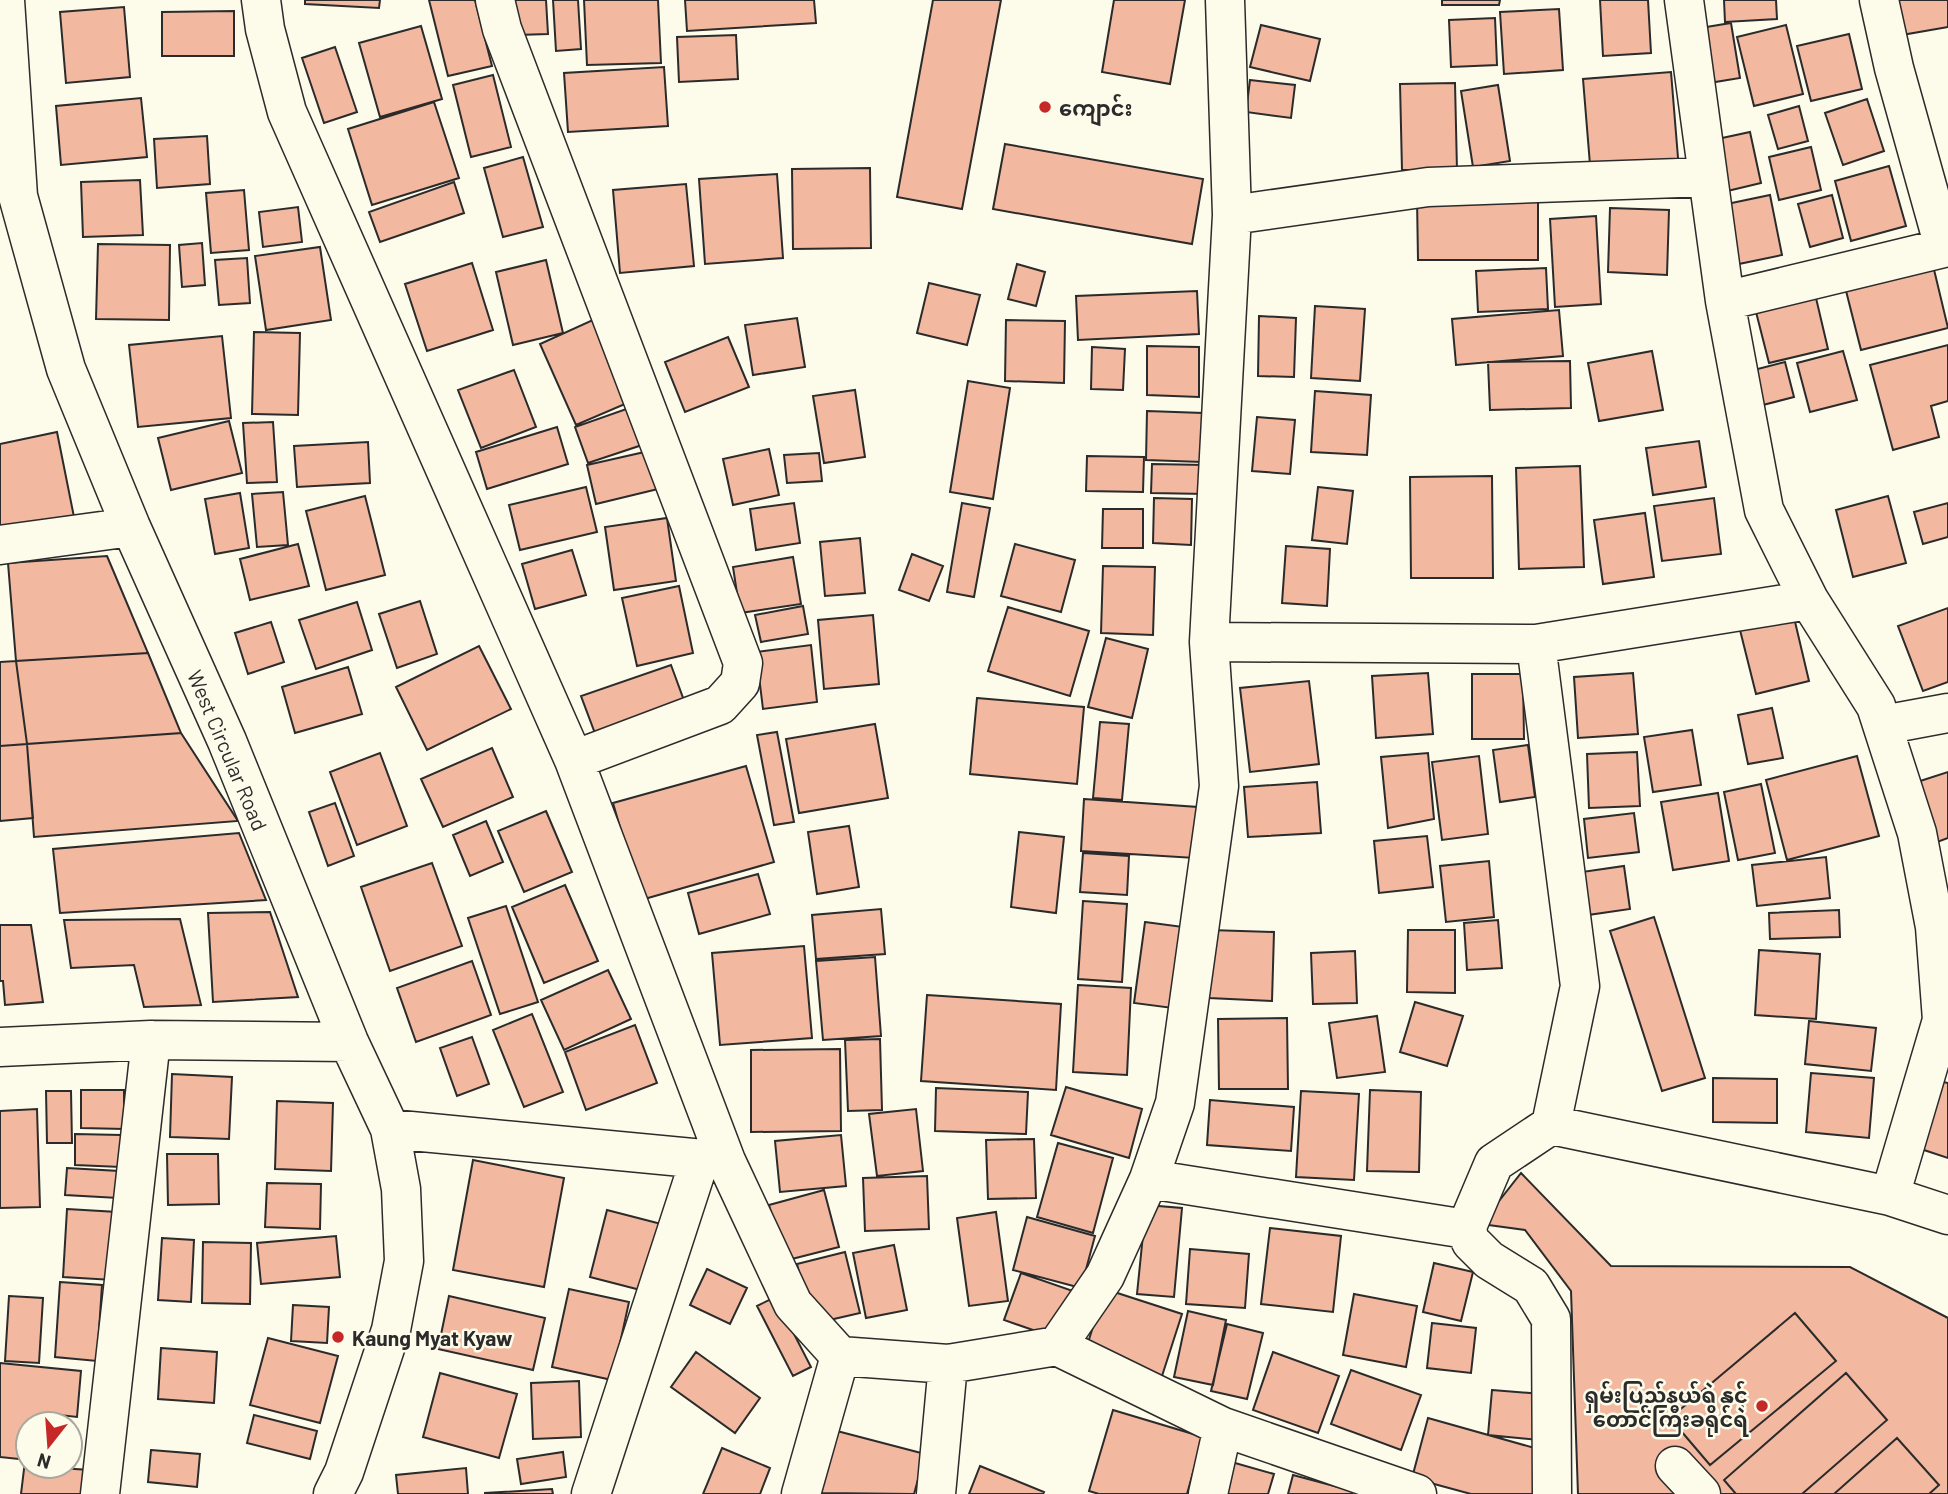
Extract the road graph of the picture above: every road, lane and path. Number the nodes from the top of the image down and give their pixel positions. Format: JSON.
{"nodes":[{"id":1,"x":5,"y":0,"type":"edge"},
{"id":2,"x":261,"y":0,"type":"edge"},
{"id":3,"x":495,"y":0,"type":"edge"},
{"id":4,"x":1225,"y":0,"type":"edge"},
{"id":5,"x":1684,"y":0,"type":"edge"},
{"id":6,"x":1879,"y":0,"type":"edge"},
{"id":7,"x":1707,"y":177,"type":"junction"},
{"id":8,"x":1232,"y":215,"type":"junction"},
{"id":9,"x":1946,"y":247,"type":"edge"},
{"id":10,"x":1725,"y":301,"type":"junction"},
{"id":11,"x":131,"y":527,"type":"junction"},
{"id":12,"x":0,"y":545,"type":"edge"},
{"id":13,"x":1809,"y":600,"type":"junction"},
{"id":14,"x":1209,"y":642,"type":"junction"},
{"id":15,"x":1536,"y":644,"type":"junction"},
{"id":16,"x":1948,"y":713,"type":"edge"},
{"id":17,"x":1883,"y":725,"type":"junction"},
{"id":18,"x":574,"y":761,"type":"junction"},
{"id":19,"x":151,"y":1040,"type":"junction"},
{"id":20,"x":349,"y":1042,"type":"junction"},
{"id":21,"x":0,"y":1047,"type":"edge"},
{"id":22,"x":1551,"y":1125,"type":"junction"},
{"id":23,"x":390,"y":1129,"type":"junction"},
{"id":24,"x":713,"y":1160,"type":"junction"},
{"id":25,"x":1149,"y":1179,"type":"junction"},
{"id":26,"x":1890,"y":1196,"type":"junction"},
{"id":27,"x":1948,"y":1215,"type":"edge"},
{"id":28,"x":1466,"y":1229,"type":"junction"},
{"id":29,"x":1056,"y":1346,"type":"junction"},
{"id":30,"x":841,"y":1356,"type":"junction"},
{"id":31,"x":948,"y":1364,"type":"junction"},
{"id":32,"x":1223,"y":1427,"type":"junction"},
{"id":33,"x":1675,"y":1466,"type":"dead end"},
{"id":34,"x":100,"y":1494,"type":"edge"},
{"id":35,"x":333,"y":1494,"type":"edge"},
{"id":36,"x":591,"y":1494,"type":"edge"},
{"id":37,"x":801,"y":1494,"type":"edge"},
{"id":38,"x":936,"y":1494,"type":"edge"},
{"id":39,"x":1208,"y":1494,"type":"edge"},
{"id":40,"x":1418,"y":1494,"type":"edge"},
{"id":41,"x":1552,"y":1494,"type":"edge"},
{"id":42,"x":1701,"y":1494,"type":"edge"}],
"edges":[{"from":1,"to":11,"type":"street","name":"West Circular Road"},
{"from":2,"to":18,"type":"street"},
{"from":3,"to":18,"type":"street"},
{"from":4,"to":8,"type":"street"},
{"from":5,"to":7,"type":"street"},
{"from":6,"to":9,"type":"street"},
{"from":7,"to":8,"type":"street"},
{"from":7,"to":10,"type":"street"},
{"from":8,"to":14,"type":"street"},
{"from":9,"to":10,"type":"street"},
{"from":10,"to":13,"type":"street"},
{"from":11,"to":12,"type":"street"},
{"from":11,"to":20,"type":"street","name":"West Circular Road"},
{"from":13,"to":15,"type":"street"},
{"from":13,"to":17,"type":"street"},
{"from":14,"to":15,"type":"street"},
{"from":14,"to":25,"type":"street"},
{"from":15,"to":22,"type":"street"},
{"from":16,"to":17,"type":"street"},
{"from":17,"to":26,"type":"street"},
{"from":18,"to":24,"type":"street"},
{"from":19,"to":20,"type":"street"},
{"from":19,"to":21,"type":"street"},
{"from":19,"to":34,"type":"street"},
{"from":20,"to":23,"type":"street","name":"West Circular Road"},
{"from":22,"to":26,"type":"street"},
{"from":22,"to":28,"type":"street"},
{"from":23,"to":24,"type":"street"},
{"from":23,"to":35,"type":"street","name":"West Circular Road"},
{"from":24,"to":30,"type":"street"},
{"from":24,"to":36,"type":"street"},
{"from":25,"to":28,"type":"street"},
{"from":25,"to":29,"type":"street"},
{"from":26,"to":27,"type":"street"},
{"from":28,"to":41,"type":"street"},
{"from":29,"to":31,"type":"street"},
{"from":29,"to":32,"type":"street"},
{"from":30,"to":31,"type":"street"},
{"from":30,"to":37,"type":"street"},
{"from":31,"to":38,"type":"street"},
{"from":32,"to":39,"type":"street"},
{"from":32,"to":40,"type":"street"},
{"from":33,"to":42,"type":"street"}]}
